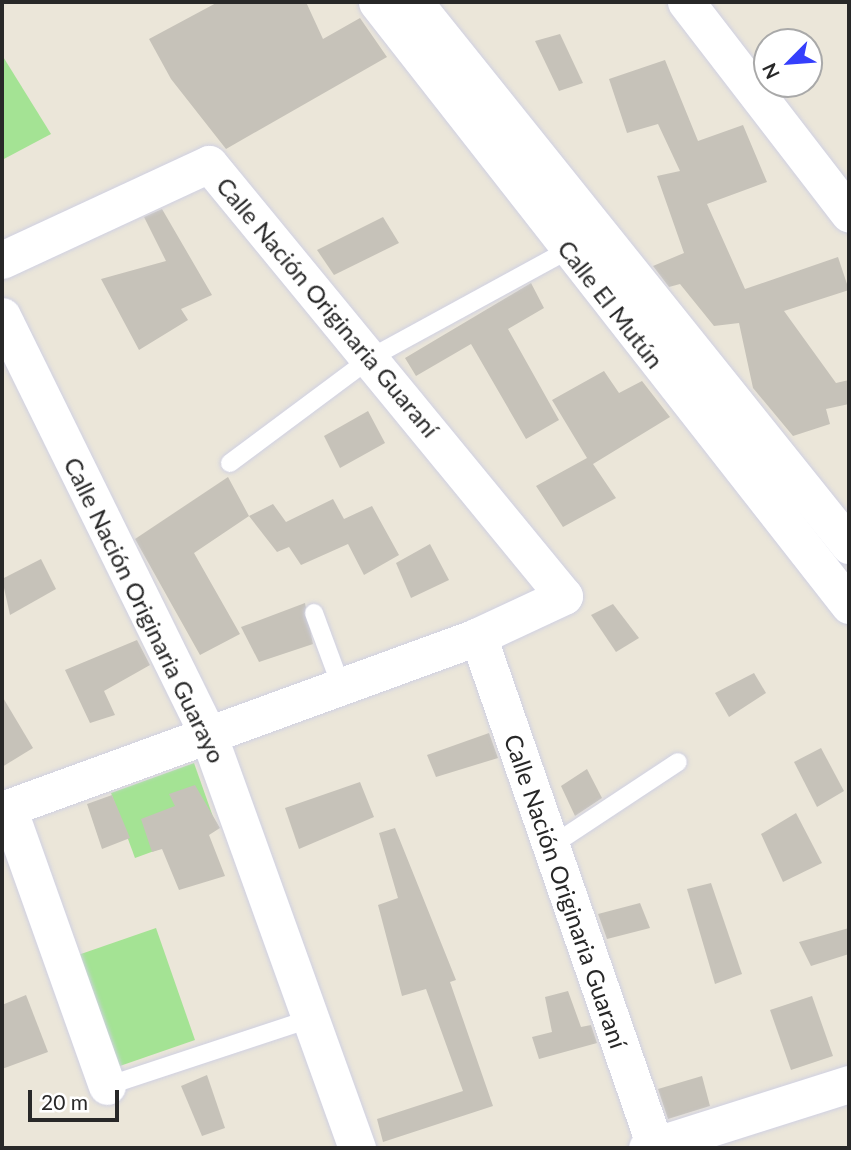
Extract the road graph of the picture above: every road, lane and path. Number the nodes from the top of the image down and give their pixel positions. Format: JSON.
{"nodes":[{"id":1,"x":377,"y":2,"type":"edge"},
{"id":2,"x":414,"y":2,"type":"edge"},
{"id":3,"x":686,"y":2,"type":"edge"},
{"id":4,"x":849,"y":214,"type":"edge"},
{"id":5,"x":568,"y":250,"type":"junction"},
{"id":6,"x":2,"y":260,"type":"edge"},
{"id":7,"x":2,"y":316,"type":"edge"},
{"id":8,"x":372,"y":357,"type":"junction"},
{"id":9,"x":230,"y":463,"type":"dead end"},
{"id":10,"x":849,"y":545,"type":"edge"},
{"id":11,"x":849,"y":605,"type":"edge"},
{"id":12,"x":314,"y":612,"type":"dead end"},
{"id":13,"x":478,"y":636,"type":"junction"},
{"id":14,"x":341,"y":686,"type":"junction"},
{"id":15,"x":208,"y":734,"type":"junction"},
{"id":16,"x":678,"y":762,"type":"dead end"},
{"id":17,"x":5,"y":809,"type":"edge"},
{"id":18,"x":551,"y":846,"type":"junction"},
{"id":19,"x":310,"y":1019,"type":"junction"},
{"id":20,"x":849,"y":1084,"type":"edge"},
{"id":21,"x":107,"y":1086,"type":"joint"},
{"id":22,"x":651,"y":1147,"type":"edge"},
{"id":23,"x":357,"y":1148,"type":"edge"}],
"edges":[{"from":1,"to":5,"type":"street","name":"Calle El Mutún"},
{"from":2,"to":10,"type":"street","name":"Calle El Mutún"},
{"from":3,"to":4,"type":"street"},
{"from":5,"to":8,"type":"lane"},
{"from":5,"to":11,"type":"street","name":"Calle El Mutún"},
{"from":6,"to":8,"type":"street","name":"Calle Nación Originaria Guaraní"},
{"from":7,"to":15,"type":"street","name":"Calle Nación Originaria Guarayo"},
{"from":8,"to":9,"type":"lane"},
{"from":8,"to":13,"type":"street","name":"Calle Nación Originaria Guaraní"},
{"from":12,"to":14,"type":"lane"},
{"from":13,"to":14,"type":"street"},
{"from":13,"to":18,"type":"street","name":"Calle Nación Originaria Guaraní"},
{"from":14,"to":15,"type":"street"},
{"from":15,"to":17,"type":"street"},
{"from":15,"to":19,"type":"street","name":"Calle Nación Originaria Guarayo"},
{"from":16,"to":18,"type":"lane"},
{"from":17,"to":21,"type":"street"},
{"from":18,"to":22,"type":"street","name":"Calle Nación Originaria Guaraní"},
{"from":19,"to":21,"type":"lane"},
{"from":19,"to":23,"type":"street","name":"Calle Nación Originaria Guarayo"},
{"from":20,"to":22,"type":"street"}]}
